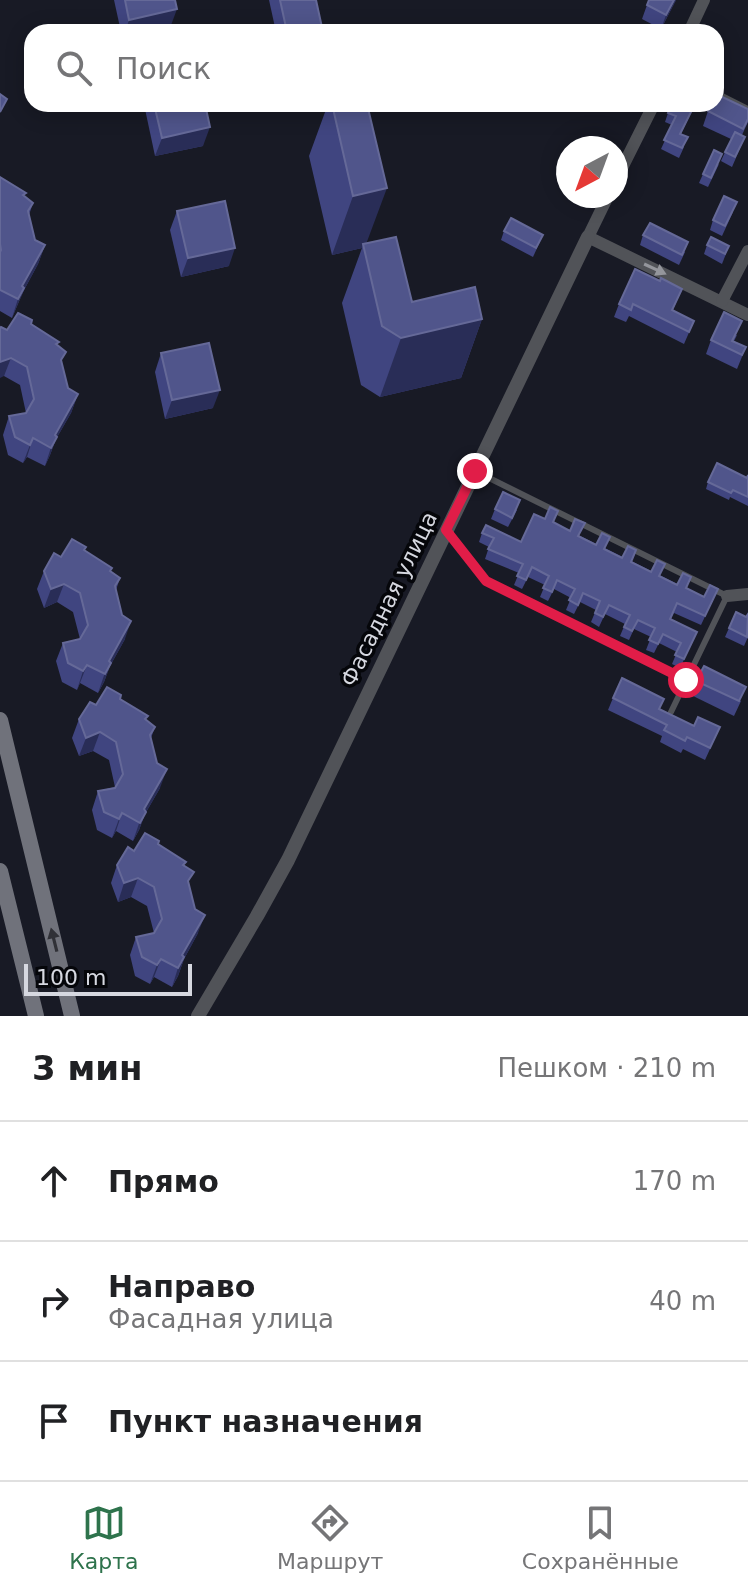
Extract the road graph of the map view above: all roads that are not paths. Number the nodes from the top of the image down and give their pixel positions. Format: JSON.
{"nodes":[{"id":1,"x":704,"y":0,"type":"edge"},
{"id":2,"x":693,"y":24,"type":"edge"},
{"id":3,"x":724,"y":97,"type":"edge"},
{"id":4,"x":748,"y":109,"type":"edge"},
{"id":5,"x":650,"y":112,"type":"edge"},
{"id":6,"x":628,"y":156,"type":"edge"},
{"id":7,"x":602,"y":208,"type":"edge"},
{"id":8,"x":588,"y":237,"type":"junction"},
{"id":9,"x":748,"y":251,"type":"edge"},
{"id":10,"x":722,"y":301,"type":"junction"},
{"id":11,"x":748,"y":315,"type":"edge"},
{"id":12,"x":475,"y":471,"type":"junction"},
{"id":13,"x":446,"y":530,"type":"junction"},
{"id":14,"x":748,"y":594,"type":"edge"},
{"id":15,"x":727,"y":596,"type":"junction"},
{"id":16,"x":686,"y":680,"type":"junction"},
{"id":17,"x":671,"y":712,"type":"edge"},
{"id":18,"x":0,"y":720,"type":"edge"},
{"id":19,"x":0,"y":871,"type":"edge"},
{"id":20,"x":36,"y":1016,"type":"edge"},
{"id":21,"x":72,"y":1016,"type":"edge"},
{"id":22,"x":198,"y":1016,"type":"edge"}],
"edges":[{"from":1,"to":2,"type":"street"},
{"from":3,"to":4,"type":"lane"},
{"from":5,"to":6,"type":"street"},
{"from":7,"to":8,"type":"street","name":"Фасадная улица"},
{"from":8,"to":10,"type":"street","one_way":true},
{"from":8,"to":12,"type":"street","name":"Фасадная улица"},
{"from":9,"to":10,"type":"street"},
{"from":10,"to":11,"type":"street"},
{"from":12,"to":13,"type":"street","name":"Фасадная улица"},
{"from":12,"to":15,"type":"lane"},
{"from":13,"to":16,"type":"lane"},
{"from":13,"to":22,"type":"street","name":"Фасадная улица"},
{"from":14,"to":15,"type":"street"},
{"from":15,"to":16,"type":"lane"},
{"from":16,"to":17,"type":"lane"},
{"from":21,"to":18,"type":"main road","one_way":true},
{"from":19,"to":20,"type":"main road"}]}
